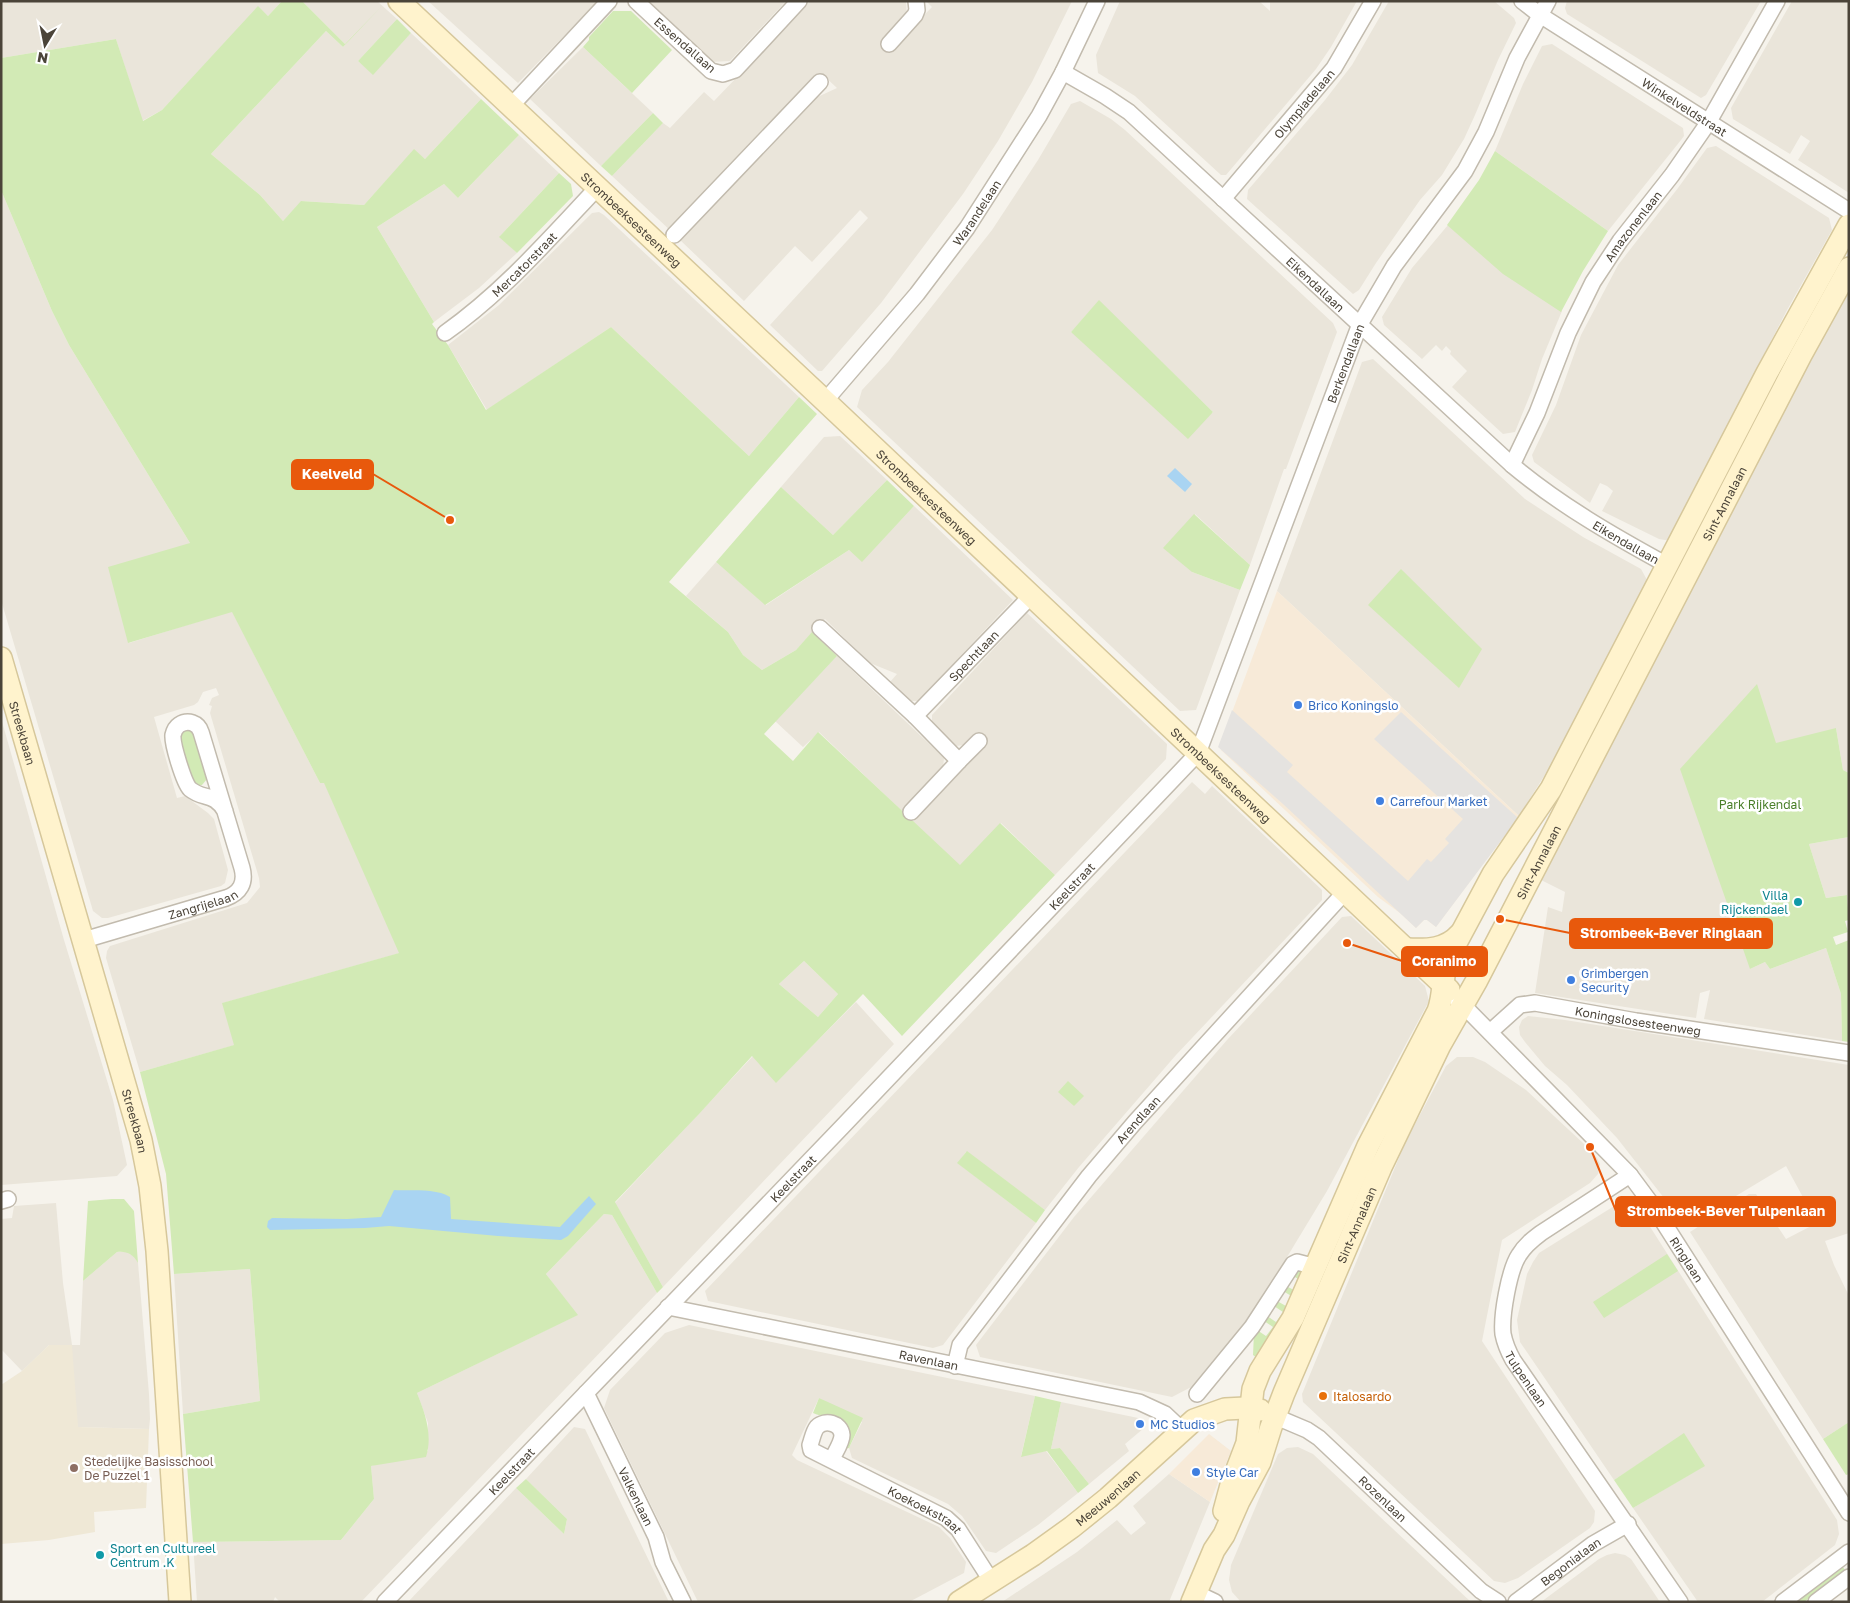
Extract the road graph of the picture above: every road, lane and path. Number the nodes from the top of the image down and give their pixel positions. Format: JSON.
{"nodes":[{"id":1,"x":399,"y":1,"type":"edge"},
{"id":2,"x":609,"y":1,"type":"edge"},
{"id":3,"x":636,"y":1,"type":"edge"},
{"id":4,"x":799,"y":1,"type":"edge"},
{"id":5,"x":916,"y":1,"type":"edge"},
{"id":6,"x":1096,"y":1,"type":"edge"},
{"id":7,"x":1373,"y":1,"type":"edge"},
{"id":8,"x":1522,"y":1,"type":"edge"},
{"id":9,"x":1548,"y":1,"type":"edge"},
{"id":10,"x":1777,"y":1,"type":"edge"},
{"id":11,"x":1540,"y":15,"type":"junction"},
{"id":12,"x":888,"y":44,"type":"dead end"},
{"id":13,"x":1063,"y":72,"type":"junction"},
{"id":14,"x":820,"y":82,"type":"dead end"},
{"id":15,"x":511,"y":106,"type":"junction"},
{"id":16,"x":1708,"y":123,"type":"junction"},
{"id":17,"x":597,"y":188,"type":"junction"},
{"id":18,"x":1223,"y":199,"type":"junction"},
{"id":19,"x":1849,"y":210,"type":"edge"},
{"id":20,"x":1849,"y":225,"type":"edge"},
{"id":21,"x":674,"y":235,"type":"dead end"},
{"id":22,"x":1849,"y":268,"type":"edge"},
{"id":23,"x":1360,"y":324,"type":"junction"},
{"id":24,"x":445,"y":332,"type":"dead end"},
{"id":25,"x":825,"y":401,"type":"junction"},
{"id":26,"x":1512,"y":465,"type":"junction"},
{"id":27,"x":1667,"y":565,"type":"junction"},
{"id":28,"x":1031,"y":596,"type":"junction"},
{"id":29,"x":820,"y":628,"type":"dead end"},
{"id":30,"x":1,"y":658,"type":"edge"},
{"id":31,"x":915,"y":716,"type":"junction"},
{"id":32,"x":979,"y":741,"type":"dead end"},
{"id":33,"x":1198,"y":753,"type":"junction"},
{"id":34,"x":959,"y":761,"type":"junction"},
{"id":35,"x":225,"y":811,"type":"junction"},
{"id":36,"x":911,"y":812,"type":"dead end"},
{"id":37,"x":1345,"y":892,"type":"junction"},
{"id":38,"x":1460,"y":934,"type":"junction"},
{"id":39,"x":84,"y":940,"type":"junction"},
{"id":40,"x":1407,"y":949,"type":"junction"},
{"id":41,"x":1453,"y":994,"type":"junction"},
{"id":42,"x":1490,"y":1032,"type":"junction"},
{"id":43,"x":1849,"y":1053,"type":"edge"},
{"id":44,"x":1630,"y":1174,"type":"junction"},
{"id":45,"x":1316,"y":1267,"type":"junction"},
{"id":46,"x":668,"y":1307,"type":"junction"},
{"id":47,"x":955,"y":1366,"type":"junction"},
{"id":48,"x":586,"y":1393,"type":"junction"},
{"id":49,"x":1197,"y":1394,"type":"dead end"},
{"id":50,"x":1262,"y":1412,"type":"junction"},
{"id":51,"x":1182,"y":1430,"type":"junction"},
{"id":52,"x":835,"y":1462,"type":"dead end"},
{"id":53,"x":1849,"y":1513,"type":"edge"},
{"id":54,"x":1628,"y":1524,"type":"junction"},
{"id":55,"x":1849,"y":1552,"type":"edge"},
{"id":56,"x":1849,"y":1577,"type":"edge"},
{"id":57,"x":992,"y":1582,"type":"junction"},
{"id":58,"x":1201,"y":1599,"type":"edge"},
{"id":59,"x":180,"y":1602,"type":"edge"},
{"id":60,"x":385,"y":1602,"type":"edge"},
{"id":61,"x":683,"y":1602,"type":"edge"},
{"id":62,"x":959,"y":1602,"type":"edge"},
{"id":63,"x":1498,"y":1602,"type":"edge"},
{"id":64,"x":1516,"y":1602,"type":"edge"},
{"id":65,"x":1680,"y":1602,"type":"edge"},
{"id":66,"x":1783,"y":1602,"type":"edge"},
{"id":67,"x":1816,"y":1602,"type":"edge"}],
"edges":[{"from":1,"to":15,"type":"main road","name":"Strombeeksesteenweg"},
{"from":2,"to":15,"type":"street"},
{"from":3,"to":4,"type":"street","name":"Essendallaan"},
{"from":5,"to":12,"type":"street"},
{"from":6,"to":13,"type":"street","name":"Warandelaan"},
{"from":7,"to":18,"type":"street","name":"Olympiadelaan"},
{"from":8,"to":11,"type":"street","name":"Winkelveldstraat"},
{"from":9,"to":11,"type":"street","name":"Berkendallaan"},
{"from":10,"to":16,"type":"street","name":"Amazonenlaan"},
{"from":11,"to":16,"type":"street","name":"Winkelveldstraat"},
{"from":11,"to":23,"type":"street","name":"Berkendallaan"},
{"from":13,"to":18,"type":"street","name":"Eikendallaan"},
{"from":13,"to":25,"type":"street","name":"Warandelaan"},
{"from":14,"to":21,"type":"street","name":"Strombeeksesteenweg"},
{"from":15,"to":17,"type":"main road","name":"Strombeeksesteenweg"},
{"from":16,"to":19,"type":"street","name":"Winkelveldstraat"},
{"from":16,"to":26,"type":"street","name":"Amazonenlaan"},
{"from":17,"to":24,"type":"street","name":"Mercatorstraat"},
{"from":17,"to":25,"type":"main road","name":"Strombeeksesteenweg"},
{"from":18,"to":23,"type":"street","name":"Eikendallaan"},
{"from":20,"to":27,"type":"main road","name":"Sint-Annalaan"},
{"from":22,"to":41,"type":"main road","name":"Sint-Annalaan"},
{"from":23,"to":26,"type":"street","name":"Eikendallaan"},
{"from":23,"to":33,"type":"street","name":"Berkendallaan"},
{"from":25,"to":28,"type":"main road","name":"Strombeeksesteenweg"},
{"from":26,"to":27,"type":"street","name":"Eikendallaan"},
{"from":27,"to":38,"type":"main road","name":"Sint-Annalaan"},
{"from":28,"to":31,"type":"street","name":"Spechtlaan"},
{"from":28,"to":33,"type":"main road","name":"Strombeeksesteenweg"},
{"from":29,"to":31,"type":"street"},
{"from":30,"to":39,"type":"main road","name":"Streekbaan"},
{"from":31,"to":34,"type":"street"},
{"from":32,"to":34,"type":"street"},
{"from":33,"to":37,"type":"main road","name":"Strombeeksesteenweg"},
{"from":33,"to":46,"type":"street","name":"Keelstraat"},
{"from":34,"to":36,"type":"street"},
{"from":35,"to":35,"type":"street","name":"Zangrijelaan"},
{"from":35,"to":39,"type":"street","name":"Zangrijelaan"},
{"from":37,"to":40,"type":"main road","name":"Strombeeksesteenweg"},
{"from":37,"to":47,"type":"street","name":"Arendlaan"},
{"from":38,"to":40,"type":"main road"},
{"from":38,"to":41,"type":"main road","name":"Sint-Annalaan"},
{"from":39,"to":59,"type":"main road","name":"Streekbaan"},
{"from":40,"to":41,"type":"main road","name":"Strombeeksesteenweg"},
{"from":41,"to":42,"type":"street"},
{"from":41,"to":45,"type":"main road","name":"Sint-Annalaan"},
{"from":41,"to":50,"type":"main road","name":"Sint-Annalaan"},
{"from":42,"to":43,"type":"street","name":"Koningslosesteenweg"},
{"from":42,"to":44,"type":"street","name":"Ringlaan"},
{"from":44,"to":53,"type":"street","name":"Ringlaan"},
{"from":44,"to":54,"type":"street","name":"Tulpenlaan"},
{"from":45,"to":49,"type":"street"},
{"from":45,"to":50,"type":"main road","name":"Sint-Annalaan"},
{"from":46,"to":47,"type":"street","name":"Ravenlaan"},
{"from":46,"to":48,"type":"street","name":"Keelstraat"},
{"from":47,"to":51,"type":"street","name":"Ravenlaan"},
{"from":48,"to":60,"type":"street","name":"Keelstraat"},
{"from":48,"to":61,"type":"street","name":"Valkenlaan"},
{"from":50,"to":51,"type":"main road","name":"Meeuwenlaan"},
{"from":50,"to":58,"type":"main road","name":"Sint-Annalaan"},
{"from":50,"to":63,"type":"street","name":"Rozenlaan"},
{"from":51,"to":57,"type":"main road","name":"Meeuwenlaan"},
{"from":52,"to":57,"type":"street","name":"Koekoekstraat"},
{"from":54,"to":64,"type":"street","name":"Begonialaan"},
{"from":54,"to":65,"type":"street","name":"Tulpenlaan"},
{"from":55,"to":66,"type":"street"},
{"from":56,"to":67,"type":"street"},
{"from":57,"to":62,"type":"main road","name":"Meeuwenlaan"}]}
